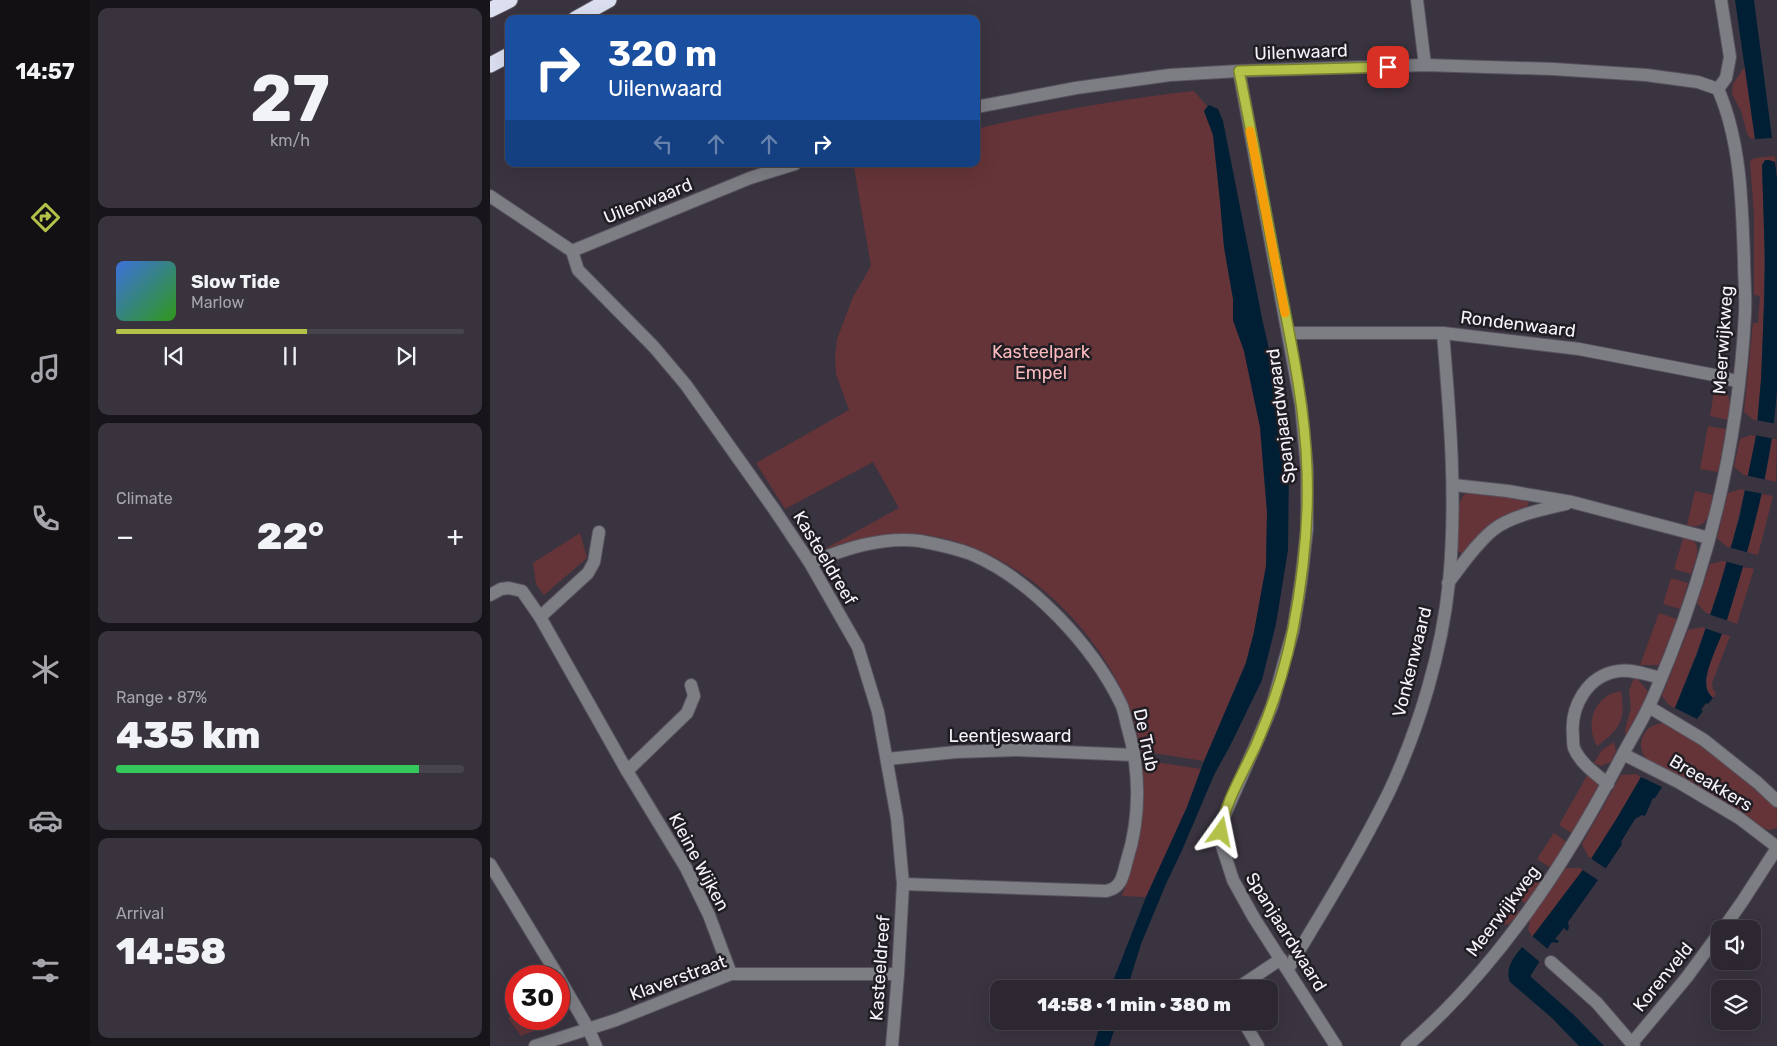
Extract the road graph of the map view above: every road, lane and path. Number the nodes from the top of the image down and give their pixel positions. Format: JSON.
{"nodes":[{"id":1,"x":510,"y":0,"type":"edge"},
{"id":2,"x":609,"y":0,"type":"edge"},
{"id":3,"x":1417,"y":0,"type":"edge"},
{"id":4,"x":1721,"y":0,"type":"edge"},
{"id":5,"x":490,"y":10,"type":"edge"},
{"id":6,"x":582,"y":15,"type":"edge"},
{"id":7,"x":505,"y":57,"type":"edge"},
{"id":8,"x":490,"y":65,"type":"edge"},
{"id":9,"x":1425,"y":66,"type":"junction"},
{"id":10,"x":1239,"y":71,"type":"junction"},
{"id":11,"x":1718,"y":89,"type":"junction"},
{"id":12,"x":980,"y":105,"type":"edge"},
{"id":13,"x":785,"y":167,"type":"edge"},
{"id":14,"x":490,"y":196,"type":"edge"},
{"id":15,"x":572,"y":251,"type":"junction"},
{"id":16,"x":1444,"y":333,"type":"junction"},
{"id":17,"x":1289,"y":334,"type":"junction"},
{"id":18,"x":1739,"y":382,"type":"junction"},
{"id":19,"x":1453,"y":485,"type":"junction"},
{"id":20,"x":1572,"y":502,"type":"junction"},
{"id":21,"x":599,"y":532,"type":"dead end"},
{"id":22,"x":1709,"y":538,"type":"junction"},
{"id":23,"x":810,"y":563,"type":"junction"},
{"id":24,"x":1448,"y":583,"type":"junction"},
{"id":25,"x":490,"y":595,"type":"edge"},
{"id":26,"x":540,"y":617,"type":"junction"},
{"id":27,"x":1661,"y":678,"type":"junction"},
{"id":28,"x":692,"y":685,"type":"dead end"},
{"id":29,"x":1649,"y":707,"type":"junction"},
{"id":30,"x":1623,"y":754,"type":"junction"},
{"id":31,"x":1134,"y":755,"type":"junction"},
{"id":32,"x":887,"y":759,"type":"junction"},
{"id":33,"x":627,"y":771,"type":"junction"},
{"id":34,"x":1608,"y":784,"type":"junction"},
{"id":35,"x":1777,"y":801,"type":"edge"},
{"id":36,"x":1777,"y":847,"type":"edge"},
{"id":37,"x":490,"y":864,"type":"edge"},
{"id":38,"x":903,"y":884,"type":"junction"},
{"id":39,"x":1729,"y":920,"type":"edge"},
{"id":40,"x":1711,"y":945,"type":"edge"},
{"id":41,"x":1551,"y":962,"type":"dead end"},
{"id":42,"x":1284,"y":964,"type":"junction"},
{"id":43,"x":551,"y":965,"type":"edge"},
{"id":44,"x":730,"y":974,"type":"junction"},
{"id":45,"x":898,"y":974,"type":"junction"},
{"id":46,"x":1253,"y":980,"type":"edge"},
{"id":47,"x":570,"y":997,"type":"edge"},
{"id":48,"x":588,"y":1028,"type":"junction"},
{"id":49,"x":1248,"y":1030,"type":"edge"},
{"id":50,"x":1633,"y":1044,"type":"edge"},
{"id":51,"x":535,"y":1046,"type":"edge"},
{"id":52,"x":596,"y":1046,"type":"edge"},
{"id":53,"x":892,"y":1046,"type":"edge"},
{"id":54,"x":1258,"y":1046,"type":"edge"},
{"id":55,"x":1336,"y":1046,"type":"edge"},
{"id":56,"x":1407,"y":1046,"type":"edge"}],
"edges":[{"from":1,"to":5,"type":"highway"},
{"from":2,"to":6,"type":"highway"},
{"from":3,"to":9,"type":"street"},
{"from":4,"to":11,"type":"street"},
{"from":7,"to":8,"type":"highway"},
{"from":9,"to":10,"type":"street","name":"Uilenwaard"},
{"from":9,"to":11,"type":"street","name":"Uilenwaard"},
{"from":10,"to":12,"type":"street","name":"Uilenwaard"},
{"from":10,"to":17,"type":"street","name":"Spanjaardwaard"},
{"from":11,"to":18,"type":"street","name":"Meerwijkweg"},
{"from":13,"to":15,"type":"street","name":"Uilenwaard"},
{"from":14,"to":15,"type":"street"},
{"from":15,"to":23,"type":"street","name":"Kasteeldreef"},
{"from":16,"to":17,"type":"street","name":"Rondenwaard"},
{"from":16,"to":18,"type":"street","name":"Rondenwaard"},
{"from":16,"to":19,"type":"street","name":"Vonkenwaard"},
{"from":17,"to":42,"type":"street","name":"Spanjaardwaard"},
{"from":18,"to":22,"type":"street","name":"Meerwijkweg"},
{"from":19,"to":20,"type":"street"},
{"from":19,"to":24,"type":"street","name":"Vonkenwaard"},
{"from":20,"to":22,"type":"street"},
{"from":20,"to":24,"type":"street"},
{"from":21,"to":26,"type":"street"},
{"from":22,"to":27,"type":"street","name":"Meerwijkweg"},
{"from":23,"to":31,"type":"street","name":"De Trub"},
{"from":23,"to":32,"type":"street","name":"Kasteeldreef"},
{"from":24,"to":42,"type":"street","name":"Vonkenwaard"},
{"from":25,"to":26,"type":"street","name":"Kleine Wijken"},
{"from":26,"to":33,"type":"street","name":"Kleine Wijken"},
{"from":27,"to":29,"type":"street","name":"Meerwijkweg"},
{"from":27,"to":34,"type":"street"},
{"from":28,"to":33,"type":"street"},
{"from":29,"to":30,"type":"street","name":"Meerwijkweg"},
{"from":29,"to":35,"type":"street","name":"Breeakkers"},
{"from":30,"to":34,"type":"street","name":"Meerwijkweg"},
{"from":30,"to":36,"type":"street","name":"Breeakkers"},
{"from":31,"to":32,"type":"street","name":"Leentjeswaard"},
{"from":31,"to":38,"type":"street","name":"De Trub"},
{"from":32,"to":38,"type":"street","name":"Kasteeldreef"},
{"from":33,"to":44,"type":"street","name":"Kleine Wijken"},
{"from":34,"to":56,"type":"street","name":"Meerwijkweg"},
{"from":36,"to":39,"type":"street"},
{"from":37,"to":43,"type":"street"},
{"from":38,"to":45,"type":"street","name":"Kasteeldreef"},
{"from":40,"to":50,"type":"street","name":"Korenveld"},
{"from":41,"to":50,"type":"street"},
{"from":42,"to":46,"type":"street"},
{"from":42,"to":55,"type":"street","name":"Spanjaardwaard"},
{"from":44,"to":45,"type":"street","name":"Klaverstraat"},
{"from":44,"to":48,"type":"street","name":"Klaverstraat"},
{"from":45,"to":53,"type":"street","name":"Kasteeldreef"},
{"from":47,"to":48,"type":"street"},
{"from":48,"to":51,"type":"street","name":"Klaverstraat"},
{"from":48,"to":52,"type":"street"},
{"from":49,"to":54,"type":"street"}]}
